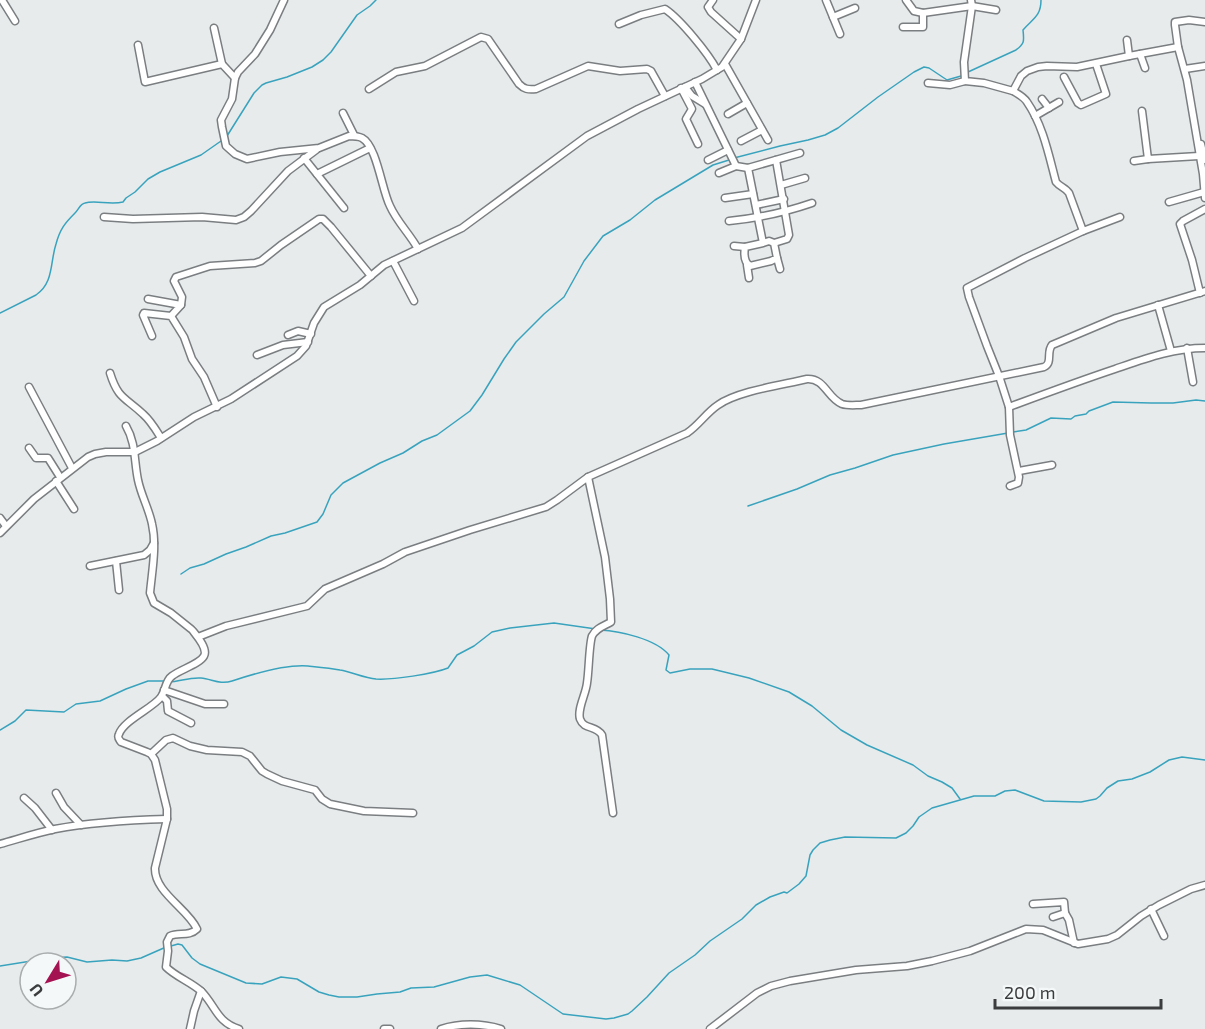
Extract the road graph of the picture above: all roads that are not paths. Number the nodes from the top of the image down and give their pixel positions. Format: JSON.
{"nodes":[{"id":1,"x":2,"y":0,"type":"edge"},
{"id":2,"x":284,"y":0,"type":"edge"},
{"id":3,"x":713,"y":0,"type":"edge"},
{"id":4,"x":756,"y":0,"type":"edge"},
{"id":5,"x":826,"y":0,"type":"edge"},
{"id":6,"x":906,"y":0,"type":"edge"},
{"id":7,"x":943,"y":0,"type":"edge"},
{"id":8,"x":971,"y":3,"type":"edge"},
{"id":9,"x":855,"y":8,"type":"dead end"},
{"id":10,"x":944,"y":10,"type":"junction"},
{"id":11,"x":996,"y":10,"type":"dead end"},
{"id":12,"x":923,"y":13,"type":"junction"},
{"id":13,"x":833,"y":17,"type":"junction"},
{"id":14,"x":15,"y":21,"type":"dead end"},
{"id":15,"x":1205,"y":22,"type":"edge"},
{"id":16,"x":619,"y":24,"type":"dead end"},
{"id":17,"x":903,"y":27,"type":"dead end"},
{"id":18,"x":214,"y":28,"type":"dead end"},
{"id":19,"x":840,"y":34,"type":"dead end"},
{"id":20,"x":741,"y":39,"type":"junction"},
{"id":21,"x":1127,"y":40,"type":"dead end"},
{"id":22,"x":138,"y":45,"type":"dead end"},
{"id":23,"x":1178,"y":47,"type":"junction"},
{"id":24,"x":1140,"y":54,"type":"junction"},
{"id":25,"x":1129,"y":56,"type":"junction"},
{"id":26,"x":222,"y":64,"type":"junction"},
{"id":27,"x":725,"y":64,"type":"junction"},
{"id":28,"x":1096,"y":64,"type":"junction"},
{"id":29,"x":1205,"y":66,"type":"edge"},
{"id":30,"x":1145,"y":68,"type":"dead end"},
{"id":31,"x":1185,"y":69,"type":"junction"},
{"id":32,"x":717,"y":70,"type":"junction"},
{"id":33,"x":1064,"y":77,"type":"dead end"},
{"id":34,"x":235,"y":78,"type":"junction"},
{"id":35,"x":965,"y":81,"type":"junction"},
{"id":36,"x":695,"y":82,"type":"junction"},
{"id":37,"x":928,"y":83,"type":"dead end"},
{"id":38,"x":683,"y":88,"type":"junction"},
{"id":39,"x":369,"y":89,"type":"dead end"},
{"id":40,"x":1013,"y":90,"type":"junction"},
{"id":41,"x":665,"y":96,"type":"junction"},
{"id":42,"x":1042,"y":99,"type":"dead end"},
{"id":43,"x":1059,"y":102,"type":"dead end"},
{"id":44,"x":747,"y":103,"type":"junction"},
{"id":45,"x":707,"y":106,"type":"junction"},
{"id":46,"x":1049,"y":108,"type":"junction"},
{"id":47,"x":1142,"y":111,"type":"dead end"},
{"id":48,"x":343,"y":113,"type":"dead end"},
{"id":49,"x":728,"y":114,"type":"dead end"},
{"id":50,"x":1035,"y":116,"type":"junction"},
{"id":51,"x":762,"y":130,"type":"junction"},
{"id":52,"x":354,"y":135,"type":"junction"},
{"id":53,"x":768,"y":140,"type":"dead end"},
{"id":54,"x":741,"y":141,"type":"dead end"},
{"id":55,"x":698,"y":144,"type":"dead end"},
{"id":56,"x":1201,"y":144,"type":"dead end"},
{"id":57,"x":319,"y":148,"type":"junction"},
{"id":58,"x":370,"y":148,"type":"junction"},
{"id":59,"x":728,"y":150,"type":"junction"},
{"id":60,"x":800,"y":153,"type":"dead end"},
{"id":61,"x":304,"y":158,"type":"junction"},
{"id":62,"x":1202,"y":158,"type":"edge"},
{"id":63,"x":1148,"y":159,"type":"junction"},
{"id":64,"x":708,"y":160,"type":"dead end"},
{"id":65,"x":776,"y":160,"type":"junction"},
{"id":66,"x":1134,"y":161,"type":"dead end"},
{"id":67,"x":736,"y":166,"type":"junction"},
{"id":68,"x":748,"y":168,"type":"junction"},
{"id":69,"x":720,"y":173,"type":"dead end"},
{"id":70,"x":317,"y":174,"type":"junction"},
{"id":71,"x":805,"y":178,"type":"dead end"},
{"id":72,"x":781,"y":185,"type":"junction"},
{"id":73,"x":753,"y":194,"type":"junction"},
{"id":74,"x":1204,"y":195,"type":"edge"},
{"id":75,"x":725,"y":198,"type":"dead end"},
{"id":76,"x":784,"y":199,"type":"junction"},
{"id":77,"x":1169,"y":202,"type":"dead end"},
{"id":78,"x":813,"y":203,"type":"dead end"},
{"id":79,"x":756,"y":206,"type":"junction"},
{"id":80,"x":344,"y":208,"type":"dead end"},
{"id":81,"x":1205,"y":208,"type":"edge"},
{"id":82,"x":785,"y":213,"type":"junction"},
{"id":83,"x":104,"y":217,"type":"dead end"},
{"id":84,"x":1120,"y":217,"type":"dead end"},
{"id":85,"x":758,"y":218,"type":"junction"},
{"id":86,"x":729,"y":221,"type":"dead end"},
{"id":87,"x":1083,"y":231,"type":"junction"},
{"id":88,"x":763,"y":243,"type":"junction"},
{"id":89,"x":774,"y":243,"type":"junction"},
{"id":90,"x":734,"y":246,"type":"dead end"},
{"id":91,"x":745,"y":247,"type":"junction"},
{"id":92,"x":418,"y":249,"type":"junction"},
{"id":93,"x":777,"y":258,"type":"junction"},
{"id":94,"x":393,"y":261,"type":"junction"},
{"id":95,"x":747,"y":265,"type":"junction"},
{"id":96,"x":780,"y":269,"type":"dead end"},
{"id":97,"x":371,"y":276,"type":"junction"},
{"id":98,"x":749,"y":278,"type":"dead end"},
{"id":99,"x":1202,"y":292,"type":"edge"},
{"id":100,"x":148,"y":299,"type":"dead end"},
{"id":101,"x":414,"y":301,"type":"dead end"},
{"id":102,"x":181,"y":305,"type":"junction"},
{"id":103,"x":1158,"y":305,"type":"junction"},
{"id":104,"x":171,"y":316,"type":"junction"},
{"id":105,"x":310,"y":334,"type":"junction"},
{"id":106,"x":288,"y":335,"type":"dead end"},
{"id":107,"x":152,"y":336,"type":"dead end"},
{"id":108,"x":308,"y":342,"type":"junction"},
{"id":109,"x":1187,"y":348,"type":"junction"},
{"id":110,"x":1205,"y":348,"type":"edge"},
{"id":111,"x":1171,"y":351,"type":"junction"},
{"id":112,"x":257,"y":355,"type":"dead end"},
{"id":113,"x":110,"y":373,"type":"dead end"},
{"id":114,"x":999,"y":376,"type":"junction"},
{"id":115,"x":1192,"y":381,"type":"dead end"},
{"id":116,"x":29,"y":387,"type":"dead end"},
{"id":117,"x":217,"y":406,"type":"junction"},
{"id":118,"x":1009,"y":407,"type":"junction"},
{"id":119,"x":126,"y":426,"type":"dead end"},
{"id":120,"x":161,"y":438,"type":"junction"},
{"id":121,"x":29,"y":448,"type":"dead end"},
{"id":122,"x":135,"y":452,"type":"junction"},
{"id":123,"x":1052,"y":465,"type":"dead end"},
{"id":124,"x":72,"y":468,"type":"junction"},
{"id":125,"x":1019,"y":471,"type":"junction"},
{"id":126,"x":588,"y":477,"type":"junction"},
{"id":127,"x":58,"y":479,"type":"junction"},
{"id":128,"x":1010,"y":486,"type":"dead end"},
{"id":129,"x":74,"y":509,"type":"dead end"},
{"id":130,"x":0,"y":518,"type":"edge"},
{"id":131,"x":6,"y":526,"type":"junction"},
{"id":132,"x":0,"y":533,"type":"edge"},
{"id":133,"x":154,"y":542,"type":"junction"},
{"id":134,"x":116,"y":561,"type":"junction"},
{"id":135,"x":90,"y":566,"type":"dead end"},
{"id":136,"x":119,"y":590,"type":"dead end"},
{"id":137,"x":194,"y":632,"type":"junction"},
{"id":138,"x":163,"y":693,"type":"junction"},
{"id":139,"x":224,"y":704,"type":"dead end"},
{"id":140,"x":191,"y":723,"type":"dead end"},
{"id":141,"x":151,"y":754,"type":"junction"},
{"id":142,"x":56,"y":793,"type":"dead end"},
{"id":143,"x":24,"y":798,"type":"dead end"},
{"id":144,"x":413,"y":813,"type":"dead end"},
{"id":145,"x":613,"y":813,"type":"dead end"},
{"id":146,"x":167,"y":819,"type":"junction"},
{"id":147,"x":81,"y":825,"type":"junction"},
{"id":148,"x":52,"y":830,"type":"junction"},
{"id":149,"x":0,"y":844,"type":"edge"},
{"id":150,"x":1205,"y":885,"type":"edge"},
{"id":151,"x":1033,"y":903,"type":"dead end"},
{"id":152,"x":1151,"y":909,"type":"junction"},
{"id":153,"x":1065,"y":913,"type":"junction"},
{"id":154,"x":1053,"y":916,"type":"dead end"},
{"id":155,"x":1164,"y":936,"type":"dead end"},
{"id":156,"x":1074,"y":944,"type":"junction"},
{"id":157,"x":201,"y":991,"type":"junction"},
{"id":158,"x":190,"y":1029,"type":"edge"},
{"id":159,"x":239,"y":1029,"type":"edge"},
{"id":160,"x":384,"y":1029,"type":"edge"},
{"id":161,"x":390,"y":1029,"type":"edge"},
{"id":162,"x":441,"y":1029,"type":"edge"},
{"id":163,"x":501,"y":1029,"type":"edge"},
{"id":164,"x":710,"y":1029,"type":"edge"}],
"edges":[{"from":1,"to":14,"type":"street"},
{"from":2,"to":34,"type":"street"},
{"from":3,"to":20,"type":"street"},
{"from":4,"to":20,"type":"street"},
{"from":5,"to":13,"type":"street"},
{"from":6,"to":12,"type":"street"},
{"from":7,"to":10,"type":"street"},
{"from":8,"to":10,"type":"street"},
{"from":8,"to":11,"type":"street"},
{"from":8,"to":35,"type":"street"},
{"from":9,"to":13,"type":"street"},
{"from":10,"to":12,"type":"street"},
{"from":12,"to":17,"type":"street"},
{"from":13,"to":19,"type":"street"},
{"from":15,"to":23,"type":"street"},
{"from":16,"to":32,"type":"street"},
{"from":18,"to":26,"type":"street"},
{"from":20,"to":27,"type":"street"},
{"from":21,"to":25,"type":"street"},
{"from":22,"to":26,"type":"street"},
{"from":23,"to":24,"type":"street"},
{"from":23,"to":31,"type":"street"},
{"from":24,"to":25,"type":"street"},
{"from":24,"to":30,"type":"street"},
{"from":25,"to":28,"type":"street"},
{"from":26,"to":34,"type":"street"},
{"from":27,"to":32,"type":"street"},
{"from":27,"to":44,"type":"street"},
{"from":28,"to":33,"type":"street"},
{"from":28,"to":40,"type":"street"},
{"from":29,"to":31,"type":"street"},
{"from":31,"to":62,"type":"street"},
{"from":32,"to":36,"type":"street"},
{"from":34,"to":57,"type":"street"},
{"from":35,"to":37,"type":"street"},
{"from":35,"to":40,"type":"street"},
{"from":36,"to":38,"type":"street"},
{"from":36,"to":45,"type":"street"},
{"from":38,"to":41,"type":"street"},
{"from":38,"to":45,"type":"street"},
{"from":38,"to":55,"type":"street"},
{"from":39,"to":41,"type":"street"},
{"from":40,"to":50,"type":"street"},
{"from":41,"to":92,"type":"street"},
{"from":42,"to":46,"type":"street"},
{"from":43,"to":46,"type":"street"},
{"from":44,"to":49,"type":"street"},
{"from":44,"to":51,"type":"street"},
{"from":45,"to":59,"type":"street"},
{"from":46,"to":50,"type":"street"},
{"from":47,"to":63,"type":"street"},
{"from":48,"to":52,"type":"street"},
{"from":50,"to":87,"type":"street"},
{"from":51,"to":53,"type":"street"},
{"from":51,"to":54,"type":"street"},
{"from":52,"to":57,"type":"street"},
{"from":52,"to":58,"type":"street"},
{"from":56,"to":62,"type":"street"},
{"from":57,"to":61,"type":"street"},
{"from":58,"to":70,"type":"street"},
{"from":58,"to":92,"type":"street"},
{"from":59,"to":64,"type":"street"},
{"from":59,"to":67,"type":"street"},
{"from":60,"to":65,"type":"street"},
{"from":61,"to":70,"type":"street"},
{"from":61,"to":83,"type":"street"},
{"from":62,"to":63,"type":"street"},
{"from":62,"to":74,"type":"street"},
{"from":63,"to":66,"type":"street"},
{"from":65,"to":68,"type":"street"},
{"from":65,"to":72,"type":"street"},
{"from":67,"to":68,"type":"street"},
{"from":67,"to":69,"type":"street"},
{"from":68,"to":73,"type":"street"},
{"from":70,"to":80,"type":"street"},
{"from":71,"to":72,"type":"street"},
{"from":72,"to":76,"type":"street"},
{"from":73,"to":75,"type":"street"},
{"from":73,"to":79,"type":"street"},
{"from":74,"to":77,"type":"street"},
{"from":76,"to":79,"type":"street"},
{"from":76,"to":82,"type":"street"},
{"from":78,"to":82,"type":"street"},
{"from":79,"to":85,"type":"street"},
{"from":81,"to":99,"type":"street"},
{"from":82,"to":85,"type":"street"},
{"from":82,"to":89,"type":"street"},
{"from":84,"to":87,"type":"street"},
{"from":85,"to":86,"type":"street"},
{"from":85,"to":88,"type":"street"},
{"from":87,"to":114,"type":"street"},
{"from":88,"to":89,"type":"street"},
{"from":88,"to":91,"type":"street"},
{"from":89,"to":93,"type":"street"},
{"from":90,"to":91,"type":"street"},
{"from":91,"to":95,"type":"street"},
{"from":92,"to":94,"type":"street"},
{"from":93,"to":95,"type":"street"},
{"from":93,"to":96,"type":"street"},
{"from":94,"to":97,"type":"street"},
{"from":94,"to":101,"type":"street"},
{"from":95,"to":98,"type":"street"},
{"from":97,"to":102,"type":"street"},
{"from":97,"to":105,"type":"street"},
{"from":99,"to":103,"type":"street"},
{"from":100,"to":102,"type":"street"},
{"from":102,"to":104,"type":"street"},
{"from":103,"to":111,"type":"street"},
{"from":103,"to":114,"type":"street"},
{"from":104,"to":107,"type":"street"},
{"from":104,"to":117,"type":"street"},
{"from":105,"to":106,"type":"street"},
{"from":105,"to":108,"type":"street"},
{"from":108,"to":112,"type":"street"},
{"from":108,"to":117,"type":"street"},
{"from":109,"to":110,"type":"street"},
{"from":109,"to":111,"type":"street"},
{"from":109,"to":115,"type":"street"},
{"from":111,"to":118,"type":"street"},
{"from":113,"to":120,"type":"street"},
{"from":114,"to":118,"type":"street"},
{"from":114,"to":126,"type":"street"},
{"from":116,"to":124,"type":"street"},
{"from":117,"to":120,"type":"street"},
{"from":118,"to":125,"type":"street"},
{"from":119,"to":122,"type":"street"},
{"from":120,"to":122,"type":"street"},
{"from":121,"to":127,"type":"street"},
{"from":122,"to":124,"type":"street"},
{"from":122,"to":133,"type":"street"},
{"from":123,"to":125,"type":"street"},
{"from":124,"to":127,"type":"street"},
{"from":125,"to":128,"type":"street"},
{"from":126,"to":137,"type":"street"},
{"from":126,"to":145,"type":"street"},
{"from":127,"to":129,"type":"street"},
{"from":127,"to":131,"type":"street"},
{"from":130,"to":131,"type":"street"},
{"from":131,"to":132,"type":"street"},
{"from":133,"to":134,"type":"street"},
{"from":133,"to":137,"type":"street"},
{"from":134,"to":135,"type":"street"},
{"from":134,"to":136,"type":"street"},
{"from":137,"to":138,"type":"street"},
{"from":138,"to":139,"type":"street"},
{"from":138,"to":140,"type":"street"},
{"from":138,"to":141,"type":"street"},
{"from":141,"to":144,"type":"street"},
{"from":141,"to":146,"type":"street"},
{"from":142,"to":147,"type":"street"},
{"from":143,"to":148,"type":"street"},
{"from":146,"to":147,"type":"street"},
{"from":146,"to":157,"type":"street"},
{"from":147,"to":148,"type":"street"},
{"from":148,"to":149,"type":"street"},
{"from":150,"to":152,"type":"street"},
{"from":151,"to":153,"type":"street"},
{"from":152,"to":155,"type":"street"},
{"from":152,"to":156,"type":"street"},
{"from":153,"to":154,"type":"street"},
{"from":153,"to":156,"type":"street"},
{"from":156,"to":164,"type":"street"},
{"from":157,"to":158,"type":"street"},
{"from":157,"to":159,"type":"street"},
{"from":160,"to":161,"type":"street"},
{"from":162,"to":163,"type":"street"}]}
